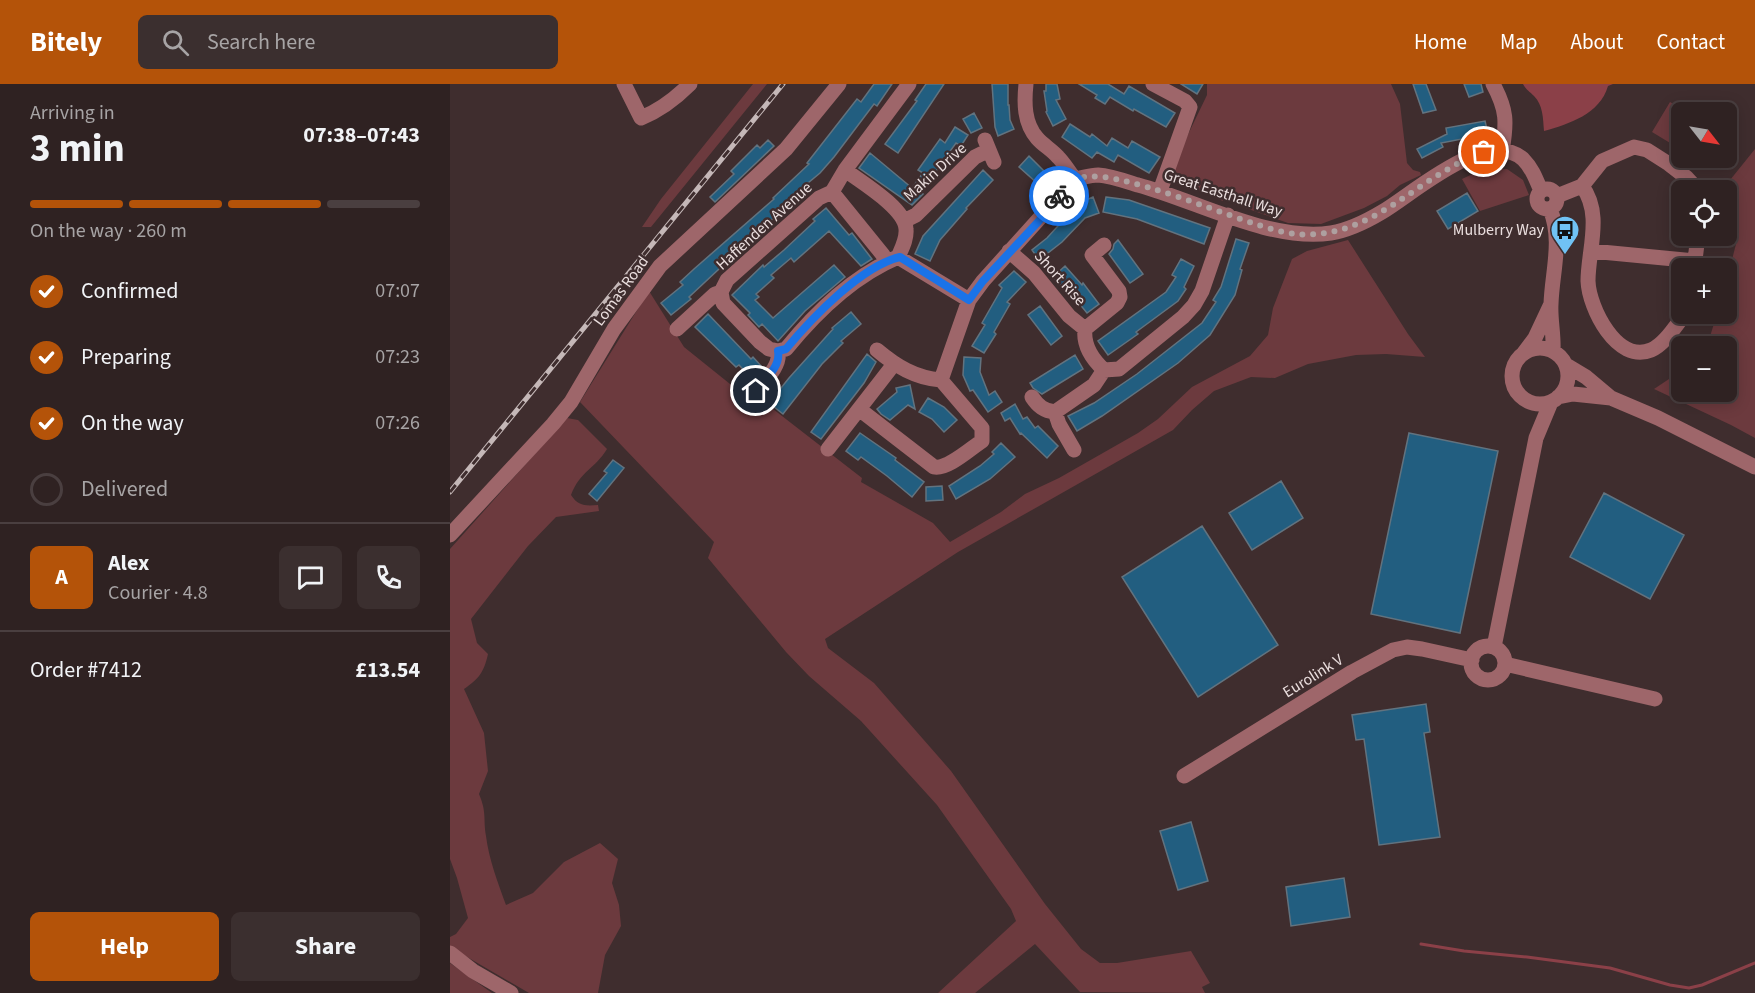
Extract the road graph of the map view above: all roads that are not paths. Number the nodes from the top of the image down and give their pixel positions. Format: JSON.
{"nodes":[{"id":1,"x":624,"y":84,"type":"edge"},
{"id":2,"x":690,"y":84,"type":"edge"},
{"id":3,"x":839,"y":84,"type":"edge"},
{"id":4,"x":909,"y":84,"type":"edge"},
{"id":5,"x":1026,"y":84,"type":"edge"},
{"id":6,"x":1153,"y":84,"type":"edge"},
{"id":7,"x":1493,"y":84,"type":"edge"},
{"id":8,"x":989,"y":151,"type":"dead end"},
{"id":9,"x":1502,"y":151,"type":"junction"},
{"id":10,"x":845,"y":170,"type":"junction"},
{"id":11,"x":1075,"y":179,"type":"junction"},
{"id":12,"x":1688,"y":180,"type":"edge"},
{"id":13,"x":1582,"y":186,"type":"junction"},
{"id":14,"x":1160,"y":191,"type":"junction"},
{"id":15,"x":832,"y":192,"type":"junction"},
{"id":16,"x":1553,"y":203,"type":"junction"},
{"id":17,"x":1228,"y":215,"type":"junction"},
{"id":18,"x":904,"y":221,"type":"junction"},
{"id":19,"x":1104,"y":245,"type":"dead end"},
{"id":20,"x":1009,"y":251,"type":"junction"},
{"id":21,"x":1591,"y":251,"type":"junction"},
{"id":22,"x":892,"y":260,"type":"junction"},
{"id":23,"x":1671,"y":262,"type":"edge"},
{"id":24,"x":721,"y":292,"type":"junction"},
{"id":25,"x":969,"y":300,"type":"junction"},
{"id":26,"x":1551,"y":304,"type":"junction"},
{"id":27,"x":1677,"y":324,"type":"edge"},
{"id":28,"x":677,"y":328,"type":"dead end"},
{"id":29,"x":1085,"y":329,"type":"junction"},
{"id":30,"x":877,"y":350,"type":"dead end"},
{"id":31,"x":778,"y":351,"type":"junction"},
{"id":32,"x":1553,"y":351,"type":"junction"},
{"id":33,"x":1522,"y":356,"type":"junction"},
{"id":34,"x":894,"y":364,"type":"junction"},
{"id":35,"x":1566,"y":365,"type":"junction"},
{"id":36,"x":1104,"y":370,"type":"junction"},
{"id":37,"x":941,"y":380,"type":"junction"},
{"id":38,"x":756,"y":391,"type":"dead end"},
{"id":39,"x":1032,"y":397,"type":"dead end"},
{"id":40,"x":1611,"y":398,"type":"junction"},
{"id":41,"x":1526,"y":400,"type":"junction"},
{"id":42,"x":1555,"y":400,"type":"junction"},
{"id":43,"x":859,"y":409,"type":"junction"},
{"id":44,"x":1055,"y":412,"type":"junction"},
{"id":45,"x":1536,"y":438,"type":"junction"},
{"id":46,"x":828,"y":450,"type":"dead end"},
{"id":47,"x":1074,"y":450,"type":"dead end"},
{"id":48,"x":1755,"y":467,"type":"edge"},
{"id":49,"x":450,"y":535,"type":"edge"},
{"id":50,"x":1494,"y":646,"type":"junction"},
{"id":51,"x":1472,"y":660,"type":"junction"},
{"id":52,"x":1505,"y":664,"type":"junction"},
{"id":53,"x":1655,"y":699,"type":"dead end"},
{"id":54,"x":1184,"y":776,"type":"dead end"},
{"id":55,"x":450,"y":953,"type":"edge"},
{"id":56,"x":511,"y":993,"type":"edge"}],
"edges":[{"from":1,"to":2,"type":"street"},
{"from":3,"to":49,"type":"street","name":"Lomas Road"},
{"from":4,"to":10,"type":"street","name":"Haffenden Avenue"},
{"from":5,"to":11,"type":"street"},
{"from":6,"to":14,"type":"street"},
{"from":7,"to":9,"type":"street"},
{"from":8,"to":18,"type":"street","name":"Makin Drive"},
{"from":9,"to":16,"type":"street"},
{"from":9,"to":17,"type":"street","name":"Great Easthall Way"},
{"from":10,"to":15,"type":"street","name":"Haffenden Avenue"},
{"from":10,"to":18,"type":"street","name":"Makin Drive"},
{"from":11,"to":14,"type":"street","name":"Great Easthall Way"},
{"from":11,"to":20,"type":"street"},
{"from":12,"to":13,"type":"street"},
{"from":13,"to":16,"type":"street"},
{"from":13,"to":21,"type":"street"},
{"from":14,"to":17,"type":"street","name":"Great Easthall Way"},
{"from":15,"to":22,"type":"street"},
{"from":15,"to":24,"type":"street","name":"Haffenden Avenue"},
{"from":16,"to":26,"type":"street"},
{"from":17,"to":36,"type":"street"},
{"from":18,"to":22,"type":"street","name":"Makin Drive"},
{"from":19,"to":29,"type":"street","name":"Short Rise"},
{"from":20,"to":25,"type":"street"},
{"from":20,"to":29,"type":"street","name":"Short Rise"},
{"from":21,"to":23,"type":"street"},
{"from":21,"to":27,"type":"street"},
{"from":22,"to":25,"type":"street"},
{"from":22,"to":31,"type":"street"},
{"from":24,"to":28,"type":"street","name":"Haffenden Avenue"},
{"from":24,"to":31,"type":"street"},
{"from":25,"to":37,"type":"street"},
{"from":26,"to":32,"type":"street"},
{"from":26,"to":33,"type":"street"},
{"from":29,"to":36,"type":"street","name":"Short Rise"},
{"from":30,"to":34,"type":"street"},
{"from":31,"to":38,"type":"street"},
{"from":32,"to":33,"type":"street"},
{"from":32,"to":35,"type":"street"},
{"from":33,"to":41,"type":"street"},
{"from":34,"to":37,"type":"street"},
{"from":34,"to":43,"type":"street"},
{"from":35,"to":40,"type":"street"},
{"from":35,"to":42,"type":"street"},
{"from":36,"to":44,"type":"street"},
{"from":37,"to":43,"type":"street"},
{"from":39,"to":44,"type":"street"},
{"from":40,"to":42,"type":"street"},
{"from":40,"to":48,"type":"street"},
{"from":41,"to":42,"type":"street"},
{"from":41,"to":45,"type":"street"},
{"from":42,"to":45,"type":"street"},
{"from":43,"to":46,"type":"street"},
{"from":44,"to":47,"type":"street"},
{"from":45,"to":50,"type":"street"},
{"from":50,"to":51,"type":"street"},
{"from":50,"to":52,"type":"street"},
{"from":51,"to":52,"type":"street"},
{"from":51,"to":54,"type":"street","name":"Eurolink V"},
{"from":52,"to":53,"type":"street"},
{"from":55,"to":56,"type":"street"}]}
